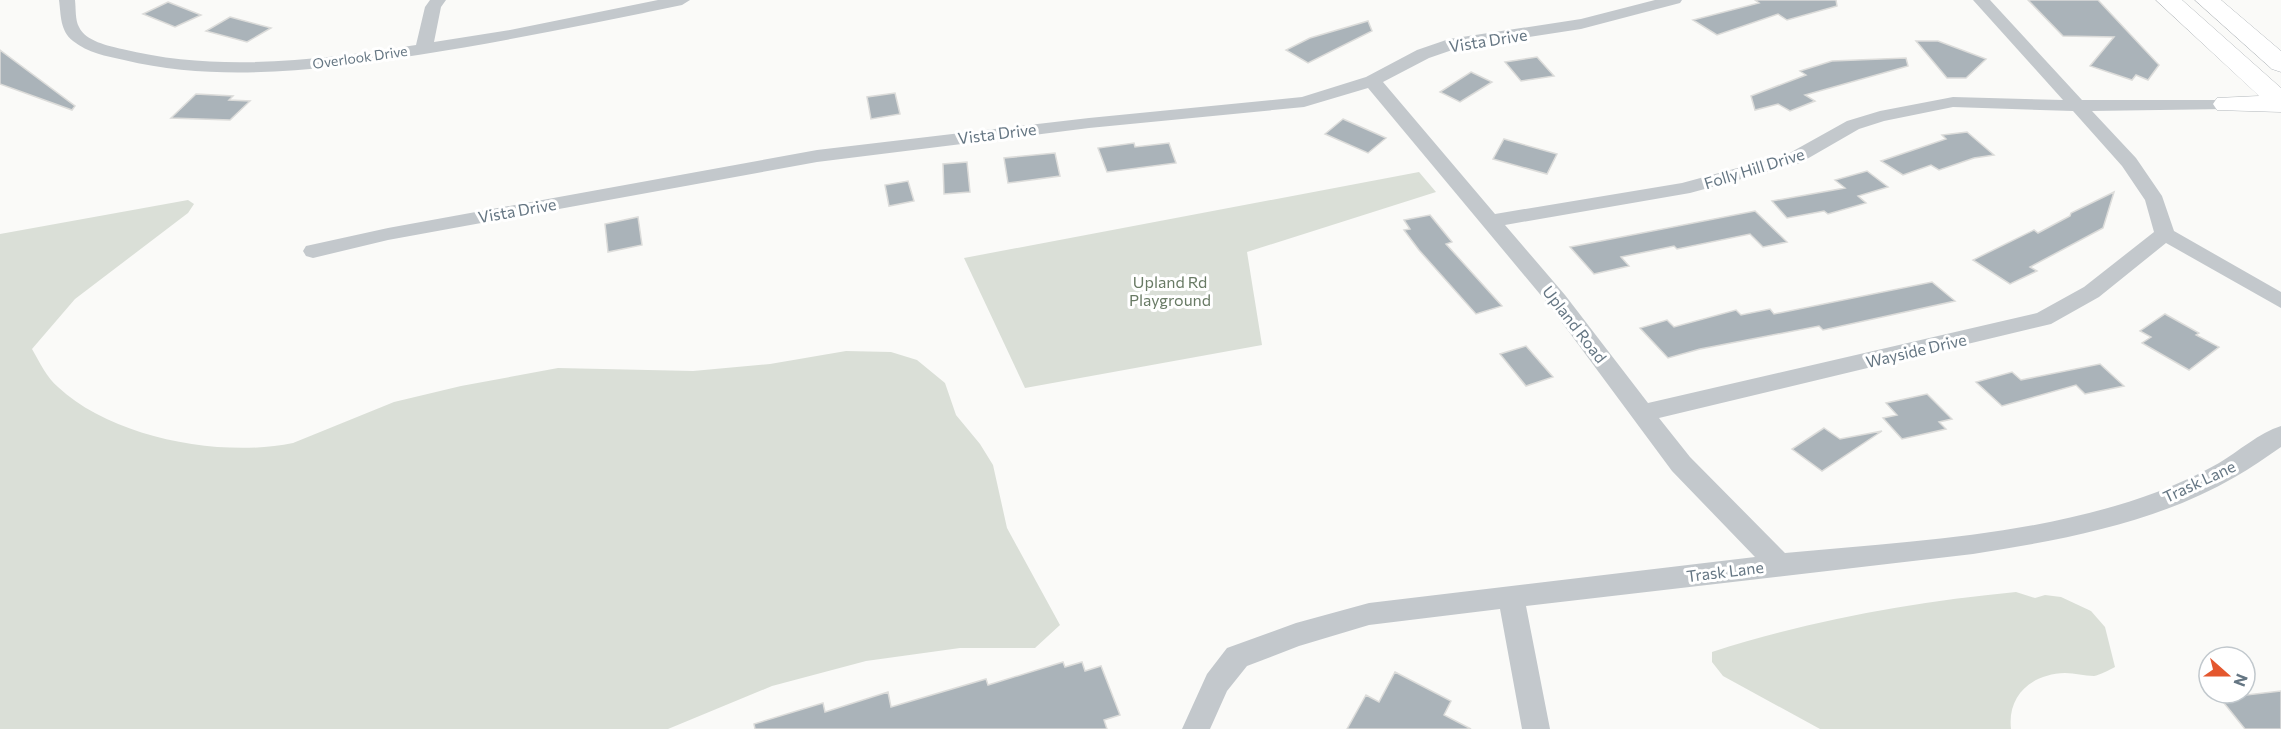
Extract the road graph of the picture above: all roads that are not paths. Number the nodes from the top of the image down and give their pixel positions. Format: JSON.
{"nodes":[{"id":1,"x":67,"y":0,"type":"edge"},
{"id":2,"x":438,"y":0,"type":"edge"},
{"id":3,"x":682,"y":0,"type":"edge"},
{"id":4,"x":1674,"y":0,"type":"edge"},
{"id":5,"x":1981,"y":0,"type":"edge"},
{"id":6,"x":2168,"y":0,"type":"edge"},
{"id":7,"x":2207,"y":0,"type":"edge"},
{"id":8,"x":424,"y":47,"type":"junction"},
{"id":9,"x":2281,"y":64,"type":"edge"},
{"id":10,"x":1372,"y":81,"type":"junction"},
{"id":11,"x":2281,"y":103,"type":"edge"},
{"id":12,"x":2226,"y":104,"type":"joint"},
{"id":13,"x":2077,"y":106,"type":"junction"},
{"id":14,"x":1491,"y":221,"type":"junction"},
{"id":15,"x":2164,"y":234,"type":"junction"},
{"id":16,"x":312,"y":251,"type":"dead end"},
{"id":17,"x":2281,"y":300,"type":"edge"},
{"id":18,"x":1643,"y":413,"type":"junction"},
{"id":19,"x":2281,"y":435,"type":"edge"},
{"id":20,"x":1779,"y":564,"type":"junction"},
{"id":21,"x":1511,"y":597,"type":"junction"},
{"id":22,"x":1196,"y":729,"type":"edge"},
{"id":23,"x":1536,"y":729,"type":"edge"}],
"edges":[{"from":1,"to":8,"type":"street","name":"Overlook Drive"},
{"from":2,"to":8,"type":"street"},
{"from":3,"to":8,"type":"street","name":"Overlook Drive"},
{"from":4,"to":10,"type":"street","name":"Vista Drive"},
{"from":5,"to":13,"type":"street"},
{"from":6,"to":11,"type":"highway"},
{"from":7,"to":9,"type":"highway"},
{"from":10,"to":14,"type":"street","name":"Upland Road"},
{"from":10,"to":16,"type":"street","name":"Vista Drive"},
{"from":11,"to":12,"type":"highway"},
{"from":12,"to":13,"type":"street","name":"Folly Hill Drive"},
{"from":13,"to":14,"type":"street","name":"Folly Hill Drive"},
{"from":13,"to":15,"type":"street"},
{"from":14,"to":18,"type":"street","name":"Upland Road"},
{"from":15,"to":17,"type":"street"},
{"from":15,"to":18,"type":"street","name":"Wayside Drive"},
{"from":18,"to":20,"type":"street","name":"Upland Road"},
{"from":19,"to":20,"type":"street","name":"Trask Lane"},
{"from":20,"to":21,"type":"street","name":"Trask Lane"},
{"from":21,"to":22,"type":"street","name":"Trask Lane"},
{"from":21,"to":23,"type":"street"}]}
